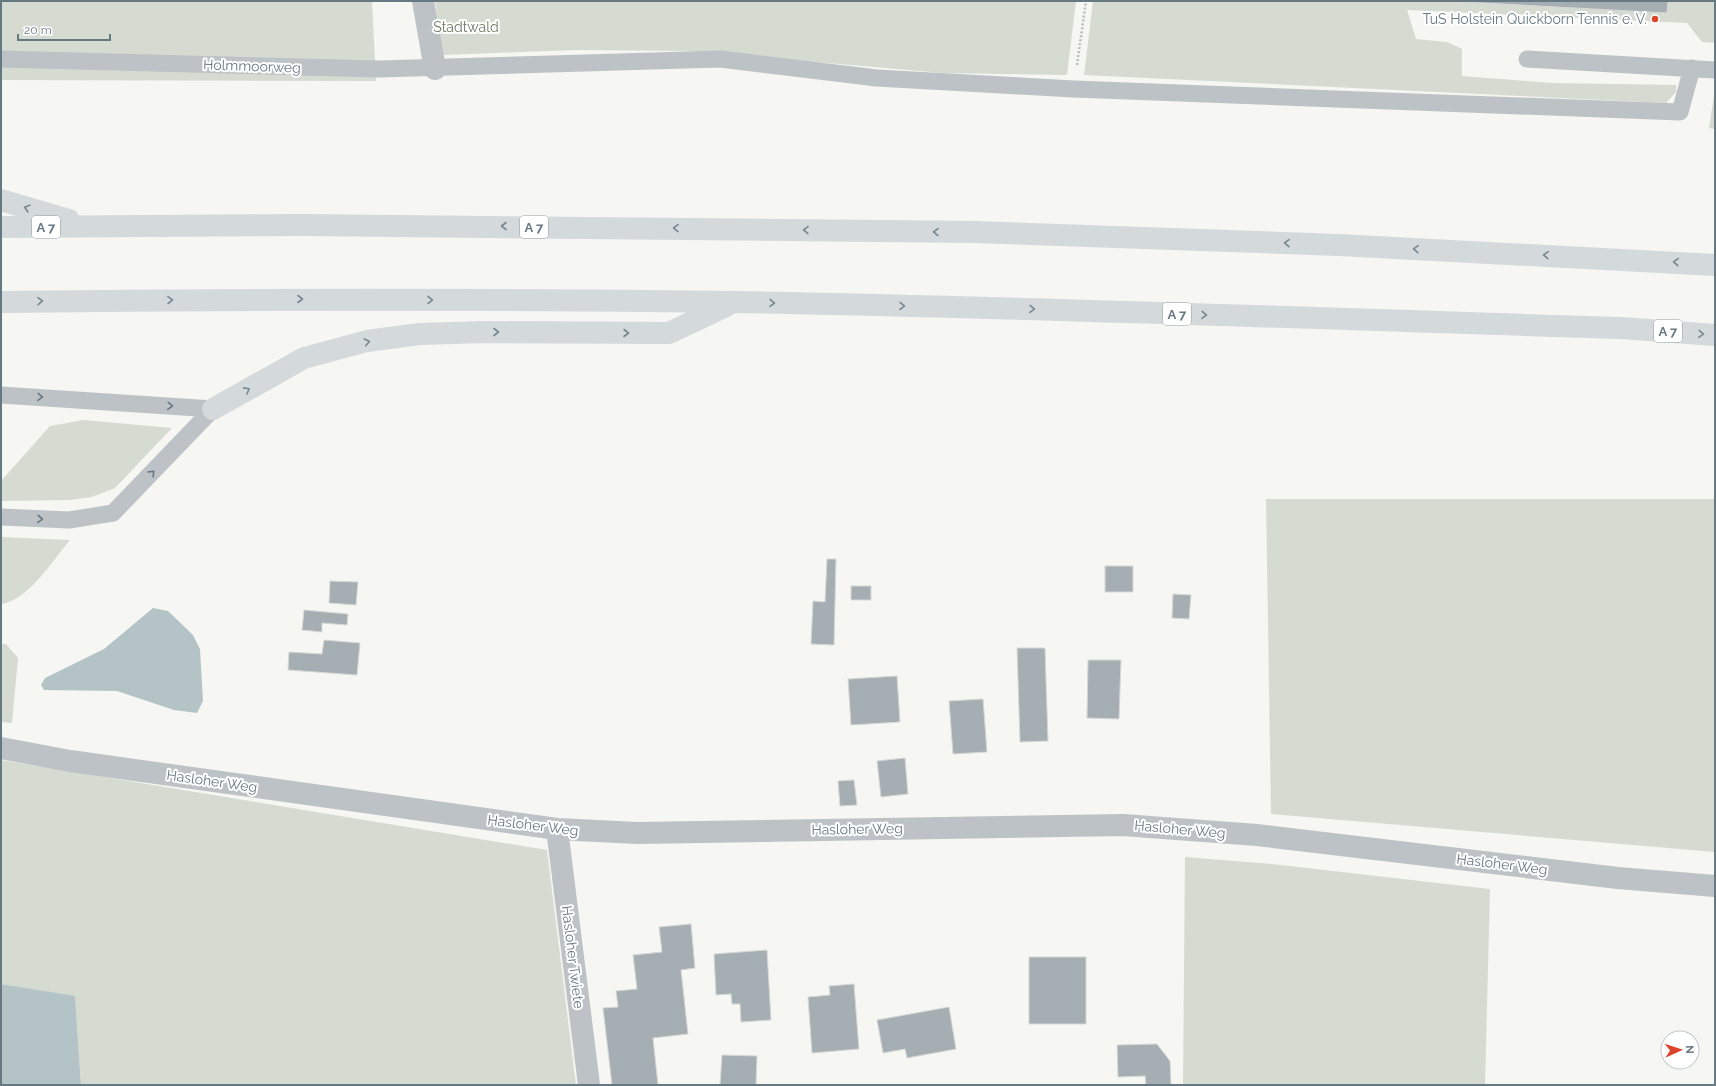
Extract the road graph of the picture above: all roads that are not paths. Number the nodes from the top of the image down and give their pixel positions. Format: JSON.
{"nodes":[{"id":1,"x":423,"y":1,"type":"edge"},
{"id":2,"x":1,"y":59,"type":"edge"},
{"id":3,"x":1526,"y":59,"type":"dead end"},
{"id":4,"x":435,"y":68,"type":"junction"},
{"id":5,"x":1692,"y":68,"type":"junction"},
{"id":6,"x":1715,"y":70,"type":"edge"},
{"id":7,"x":1,"y":200,"type":"edge"},
{"id":8,"x":92,"y":226,"type":"junction"},
{"id":9,"x":1,"y":227,"type":"edge"},
{"id":10,"x":1715,"y":264,"type":"edge"},
{"id":11,"x":1,"y":302,"type":"edge"},
{"id":12,"x":733,"y":302,"type":"junction"},
{"id":13,"x":1715,"y":334,"type":"edge"},
{"id":14,"x":1,"y":395,"type":"edge"},
{"id":15,"x":213,"y":409,"type":"junction"},
{"id":16,"x":1,"y":517,"type":"edge"},
{"id":17,"x":1,"y":748,"type":"edge"},
{"id":18,"x":557,"y":829,"type":"junction"},
{"id":19,"x":1715,"y":886,"type":"edge"},
{"id":20,"x":589,"y":1085,"type":"edge"}],
"edges":[{"from":1,"to":4,"type":"street"},
{"from":2,"to":4,"type":"lane","name":"Holmmoorweg"},
{"from":3,"to":5,"type":"lane"},
{"from":4,"to":5,"type":"lane","name":"Holmmoorweg"},
{"from":5,"to":6,"type":"lane"},
{"from":8,"to":7,"type":"highway","one_way":true},
{"from":8,"to":9,"type":"highway","number":"A 7"},
{"from":10,"to":8,"type":"highway","number":"A 7","one_way":true},
{"from":11,"to":12,"type":"highway","number":"A 7","one_way":true},
{"from":12,"to":13,"type":"highway","number":"A 7","one_way":true},
{"from":15,"to":12,"type":"highway","one_way":true},
{"from":14,"to":15,"type":"lane","one_way":true},
{"from":16,"to":15,"type":"lane","one_way":true},
{"from":17,"to":18,"type":"street","name":"Hasloher Weg"},
{"from":18,"to":19,"type":"street","name":"Hasloher Weg"},
{"from":18,"to":20,"type":"street","name":"Hasloher Twiete"}]}
